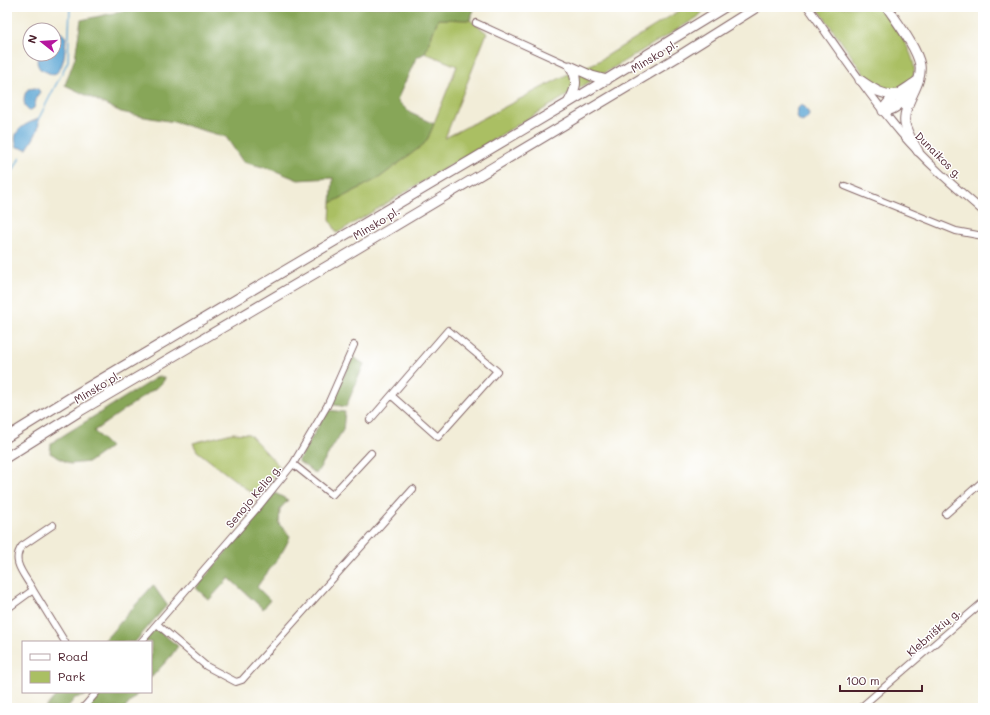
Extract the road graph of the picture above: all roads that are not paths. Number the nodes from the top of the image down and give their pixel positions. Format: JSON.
{"nodes":[{"id":1,"x":710,"y":7,"type":"edge"},
{"id":2,"x":725,"y":7,"type":"edge"},
{"id":3,"x":756,"y":7,"type":"edge"},
{"id":4,"x":808,"y":7,"type":"edge"},
{"id":5,"x":887,"y":7,"type":"edge"},
{"id":6,"x":702,"y":22,"type":"junction"},
{"id":7,"x":476,"y":23,"type":"dead end"},
{"id":8,"x":570,"y":66,"type":"junction"},
{"id":9,"x":607,"y":80,"type":"junction"},
{"id":10,"x":860,"y":80,"type":"junction"},
{"id":11,"x":917,"y":85,"type":"junction"},
{"id":12,"x":899,"y":94,"type":"junction"},
{"id":13,"x":568,"y":103,"type":"junction"},
{"id":14,"x":883,"y":111,"type":"junction"},
{"id":15,"x":918,"y":151,"type":"junction"},
{"id":16,"x":845,"y":186,"type":"dead end"},
{"id":17,"x":983,"y":211,"type":"edge"},
{"id":18,"x":983,"y":236,"type":"edge"},
{"id":19,"x":354,"y":345,"type":"dead end"},
{"id":20,"x":392,"y":396,"type":"junction"},
{"id":21,"x":370,"y":420,"type":"dead end"},
{"id":22,"x":7,"y":437,"type":"edge"},
{"id":23,"x":372,"y":453,"type":"dead end"},
{"id":24,"x":7,"y":456,"type":"edge"},
{"id":25,"x":293,"y":464,"type":"junction"},
{"id":26,"x":983,"y":481,"type":"edge"},
{"id":27,"x":413,"y":489,"type":"dead end"},
{"id":28,"x":946,"y":514,"type":"dead end"},
{"id":29,"x":52,"y":525,"type":"dead end"},
{"id":30,"x":34,"y":590,"type":"junction"},
{"id":31,"x":983,"y":602,"type":"edge"},
{"id":32,"x":7,"y":608,"type":"edge"},
{"id":33,"x":157,"y":624,"type":"junction"},
{"id":34,"x":63,"y":641,"type":"edge"},
{"id":35,"x":142,"y":641,"type":"edge"},
{"id":36,"x":94,"y":693,"type":"edge"},
{"id":37,"x":82,"y":708,"type":"edge"},
{"id":38,"x":860,"y":708,"type":"edge"}],
"edges":[{"from":1,"to":6,"type":"highway"},
{"from":2,"to":6,"type":"highway","name":"Minsko pl."},
{"from":3,"to":24,"type":"highway","name":"Minsko pl."},
{"from":4,"to":10,"type":"main road"},
{"from":5,"to":11,"type":"highway"},
{"from":6,"to":9,"type":"highway","name":"Minsko pl."},
{"from":7,"to":8,"type":"street"},
{"from":8,"to":9,"type":"highway"},
{"from":8,"to":13,"type":"highway"},
{"from":9,"to":13,"type":"highway","name":"Minsko pl."},
{"from":10,"to":12,"type":"highway"},
{"from":10,"to":14,"type":"main road","name":"Dunaikos g."},
{"from":11,"to":12,"type":"highway"},
{"from":11,"to":14,"type":"highway"},
{"from":11,"to":15,"type":"highway"},
{"from":12,"to":14,"type":"highway"},
{"from":13,"to":22,"type":"highway","name":"Minsko pl."},
{"from":14,"to":15,"type":"main road","name":"Dunaikos g."},
{"from":15,"to":17,"type":"main road","name":"Dunaikos g."},
{"from":16,"to":18,"type":"street"},
{"from":19,"to":25,"type":"street","name":"Senojo Kelio g."},
{"from":20,"to":20,"type":"street"},
{"from":20,"to":21,"type":"street"},
{"from":23,"to":25,"type":"street"},
{"from":25,"to":33,"type":"street","name":"Senojo Kelio g."},
{"from":26,"to":28,"type":"street"},
{"from":27,"to":33,"type":"street"},
{"from":29,"to":30,"type":"street"},
{"from":30,"to":32,"type":"street"},
{"from":30,"to":34,"type":"street"},
{"from":31,"to":38,"type":"street","name":"Klebniškių g."},
{"from":33,"to":35,"type":"street","name":"Senojo Kelio g."},
{"from":36,"to":37,"type":"street"}]}
